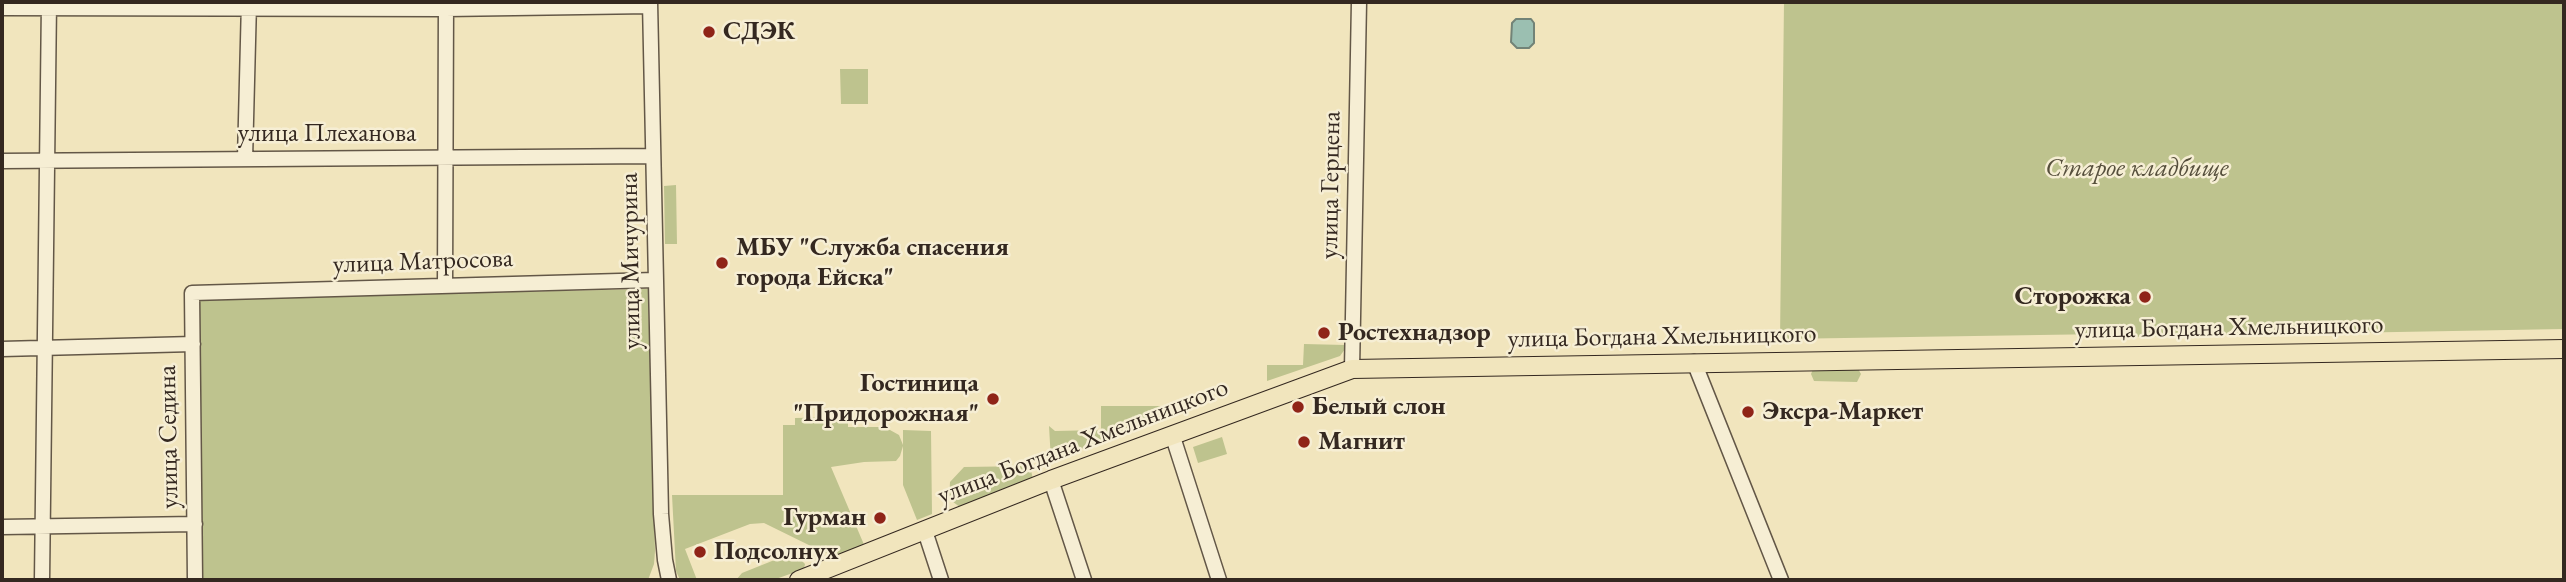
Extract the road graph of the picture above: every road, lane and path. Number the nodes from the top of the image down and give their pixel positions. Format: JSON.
{"nodes":[{"id":1,"x":1359,"y":2,"type":"edge"},
{"id":2,"x":650,"y":4,"type":"edge"},
{"id":3,"x":49,"y":5,"type":"edge"},
{"id":4,"x":249,"y":5,"type":"edge"},
{"id":5,"x":446,"y":5,"type":"edge"},
{"id":6,"x":2,"y":9,"type":"edge"},
{"id":7,"x":653,"y":156,"type":"junction"},
{"id":8,"x":446,"y":157,"type":"junction"},
{"id":9,"x":245,"y":159,"type":"junction"},
{"id":10,"x":48,"y":160,"type":"junction"},
{"id":11,"x":2,"y":161,"type":"edge"},
{"id":12,"x":655,"y":280,"type":"junction"},
{"id":13,"x":445,"y":286,"type":"junction"},
{"id":14,"x":192,"y":293,"type":"joint"},
{"id":15,"x":192,"y":344,"type":"junction"},
{"id":16,"x":45,"y":348,"type":"junction"},
{"id":17,"x":2,"y":349,"type":"edge"},
{"id":18,"x":2564,"y":349,"type":"edge"},
{"id":19,"x":1694,"y":362,"type":"junction"},
{"id":20,"x":1352,"y":369,"type":"junction"},
{"id":21,"x":1172,"y":434,"type":"junction"},
{"id":22,"x":1051,"y":480,"type":"junction"},
{"id":23,"x":662,"y":519,"type":"junction"},
{"id":24,"x":195,"y":524,"type":"junction"},
{"id":25,"x":42,"y":526,"type":"junction"},
{"id":26,"x":2,"y":527,"type":"edge"},
{"id":27,"x":925,"y":531,"type":"junction"},
{"id":28,"x":42,"y":580,"type":"edge"},
{"id":29,"x":195,"y":580,"type":"edge"},
{"id":30,"x":658,"y":580,"type":"edge"},
{"id":31,"x":669,"y":580,"type":"edge"},
{"id":32,"x":799,"y":580,"type":"edge"},
{"id":33,"x":942,"y":580,"type":"edge"},
{"id":34,"x":1084,"y":580,"type":"edge"},
{"id":35,"x":1219,"y":580,"type":"edge"},
{"id":36,"x":1781,"y":580,"type":"edge"}],
"edges":[{"from":1,"to":20,"type":"street","name":"улица Герцена"},
{"from":2,"to":5,"type":"street"},
{"from":2,"to":7,"type":"street","name":"улица Мичурина"},
{"from":3,"to":4,"type":"street"},
{"from":3,"to":6,"type":"street"},
{"from":3,"to":10,"type":"street"},
{"from":4,"to":5,"type":"street"},
{"from":4,"to":9,"type":"street"},
{"from":5,"to":8,"type":"street"},
{"from":7,"to":8,"type":"street","name":"улица Плеханова"},
{"from":7,"to":12,"type":"street","name":"улица Мичурина"},
{"from":8,"to":9,"type":"street","name":"улица Плеханова"},
{"from":8,"to":13,"type":"street"},
{"from":9,"to":10,"type":"street","name":"улица Плеханова"},
{"from":10,"to":11,"type":"street","name":"улица Плеханова"},
{"from":10,"to":16,"type":"street"},
{"from":12,"to":13,"type":"street","name":"улица Матросова"},
{"from":12,"to":23,"type":"street","name":"улица Мичурина"},
{"from":13,"to":14,"type":"street","name":"улица Матросова"},
{"from":14,"to":15,"type":"street","name":"улица Седина"},
{"from":15,"to":16,"type":"street"},
{"from":15,"to":24,"type":"street","name":"улица Седина"},
{"from":16,"to":17,"type":"street"},
{"from":16,"to":25,"type":"street"},
{"from":18,"to":19,"type":"main road","name":"улица Богдана Хмельницкого"},
{"from":19,"to":20,"type":"main road","name":"улица Богдана Хмельницкого"},
{"from":19,"to":36,"type":"street"},
{"from":20,"to":21,"type":"main road","name":"улица Богдана Хмельницкого"},
{"from":21,"to":22,"type":"main road","name":"улица Богдана Хмельницкого"},
{"from":21,"to":35,"type":"street"},
{"from":22,"to":27,"type":"main road","name":"улица Богдана Хмельницкого"},
{"from":22,"to":34,"type":"street"},
{"from":23,"to":30,"type":"street","name":"улица Мичурина"},
{"from":23,"to":31,"type":"street","name":"улица Мичурина"},
{"from":24,"to":25,"type":"street"},
{"from":24,"to":29,"type":"street","name":"улица Седина"},
{"from":25,"to":26,"type":"street"},
{"from":25,"to":28,"type":"street"},
{"from":27,"to":32,"type":"main road","name":"улица Богдана Хмельницкого"},
{"from":27,"to":33,"type":"street"}]}
